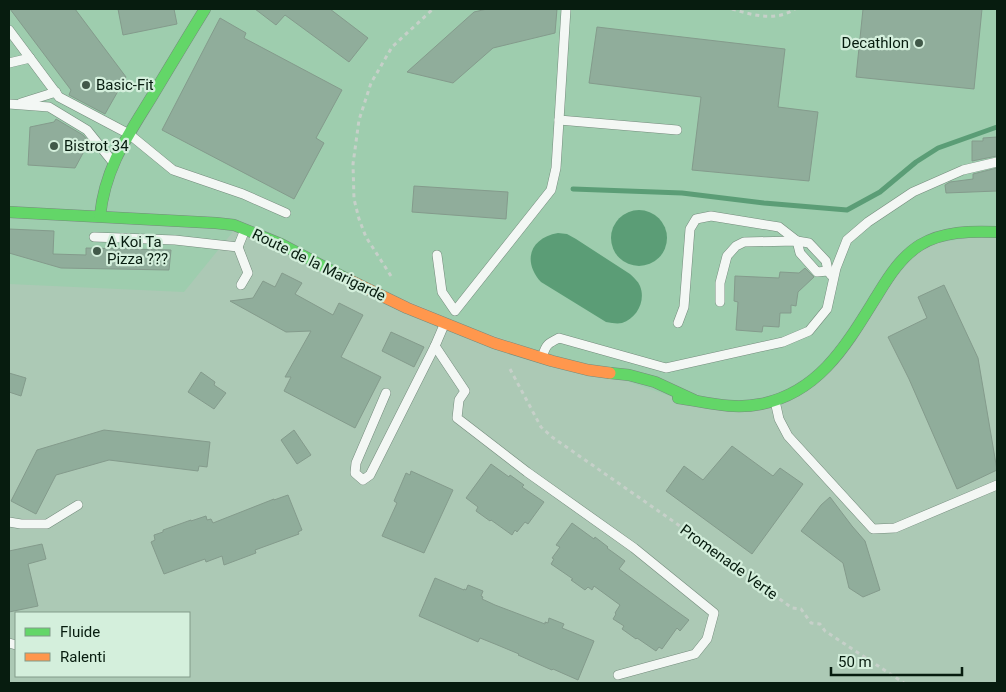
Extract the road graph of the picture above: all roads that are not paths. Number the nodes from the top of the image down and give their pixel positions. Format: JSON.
{"nodes":[{"id":1,"x":205,"y":9,"type":"edge"},
{"id":2,"x":566,"y":9,"type":"edge"},
{"id":3,"x":9,"y":30,"type":"edge"},
{"id":4,"x":30,"y":58,"type":"junction"},
{"id":5,"x":9,"y":63,"type":"edge"},
{"id":6,"x":56,"y":92,"type":"junction"},
{"id":7,"x":12,"y":104,"type":"edge"},
{"id":8,"x":559,"y":120,"type":"junction"},
{"id":9,"x":677,"y":130,"type":"dead end"},
{"id":10,"x":129,"y":134,"type":"junction"},
{"id":11,"x":997,"y":162,"type":"edge"},
{"id":12,"x":113,"y":163,"type":"junction"},
{"id":13,"x":9,"y":212,"type":"edge"},
{"id":14,"x":286,"y":213,"type":"dead end"},
{"id":15,"x":100,"y":216,"type":"junction"},
{"id":16,"x":245,"y":229,"type":"junction"},
{"id":17,"x":997,"y":232,"type":"edge"},
{"id":18,"x":94,"y":238,"type":"dead end"},
{"id":19,"x":797,"y":241,"type":"junction"},
{"id":20,"x":238,"y":247,"type":"junction"},
{"id":21,"x":437,"y":255,"type":"dead end"},
{"id":22,"x":831,"y":274,"type":"junction"},
{"id":23,"x":241,"y":285,"type":"dead end"},
{"id":24,"x":720,"y":302,"type":"dead end"},
{"id":25,"x":455,"y":311,"type":"junction"},
{"id":26,"x":444,"y":323,"type":"junction"},
{"id":27,"x":678,"y":323,"type":"dead end"},
{"id":28,"x":435,"y":346,"type":"junction"},
{"id":29,"x":542,"y":358,"type":"junction"},
{"id":30,"x":588,"y":370,"type":"junction"},
{"id":31,"x":620,"y":385,"type":"dead end"},
{"id":32,"x":386,"y":393,"type":"dead end"},
{"id":33,"x":662,"y":396,"type":"dead end"},
{"id":34,"x":694,"y":400,"type":"junction"},
{"id":35,"x":774,"y":401,"type":"junction"},
{"id":36,"x":997,"y":485,"type":"edge"},
{"id":37,"x":78,"y":506,"type":"dead end"},
{"id":38,"x":9,"y":522,"type":"edge"},
{"id":39,"x":618,"y":675,"type":"dead end"}],
"edges":[{"from":1,"to":10,"type":"main road"},
{"from":2,"to":8,"type":"lane"},
{"from":3,"to":4,"type":"lane"},
{"from":4,"to":5,"type":"lane"},
{"from":4,"to":6,"type":"lane"},
{"from":6,"to":7,"type":"lane"},
{"from":6,"to":10,"type":"lane"},
{"from":7,"to":12,"type":"lane"},
{"from":8,"to":9,"type":"lane"},
{"from":8,"to":25,"type":"lane"},
{"from":10,"to":12,"type":"main road"},
{"from":10,"to":14,"type":"lane"},
{"from":11,"to":22,"type":"lane"},
{"from":12,"to":15,"type":"main road"},
{"from":13,"to":15,"type":"main road","name":"Route de la Marigarde"},
{"from":15,"to":16,"type":"main road","name":"Route de la Marigarde"},
{"from":16,"to":20,"type":"lane"},
{"from":16,"to":26,"type":"main road","name":"Route de la Marigarde"},
{"from":17,"to":35,"type":"main road","name":"Route de la Marigarde"},
{"from":18,"to":20,"type":"lane"},
{"from":19,"to":22,"type":"lane"},
{"from":19,"to":22,"type":"lane"},
{"from":19,"to":24,"type":"lane"},
{"from":19,"to":27,"type":"lane"},
{"from":20,"to":23,"type":"lane"},
{"from":21,"to":25,"type":"lane"},
{"from":22,"to":29,"type":"lane"},
{"from":25,"to":26,"type":"lane"},
{"from":26,"to":28,"type":"lane"},
{"from":26,"to":29,"type":"main road","name":"Route de la Marigarde"},
{"from":28,"to":32,"type":"lane"},
{"from":28,"to":39,"type":"lane"},
{"from":29,"to":30,"type":"main road","name":"Route de la Marigarde"},
{"from":30,"to":31,"type":"main road","name":"Route de la Marigarde"},
{"from":30,"to":34,"type":"main road","name":"Route de la Marigarde"},
{"from":33,"to":34,"type":"main road","name":"Route de la Marigarde"},
{"from":34,"to":35,"type":"main road","name":"Route de la Marigarde"},
{"from":35,"to":36,"type":"lane"},
{"from":37,"to":38,"type":"lane"}]}
